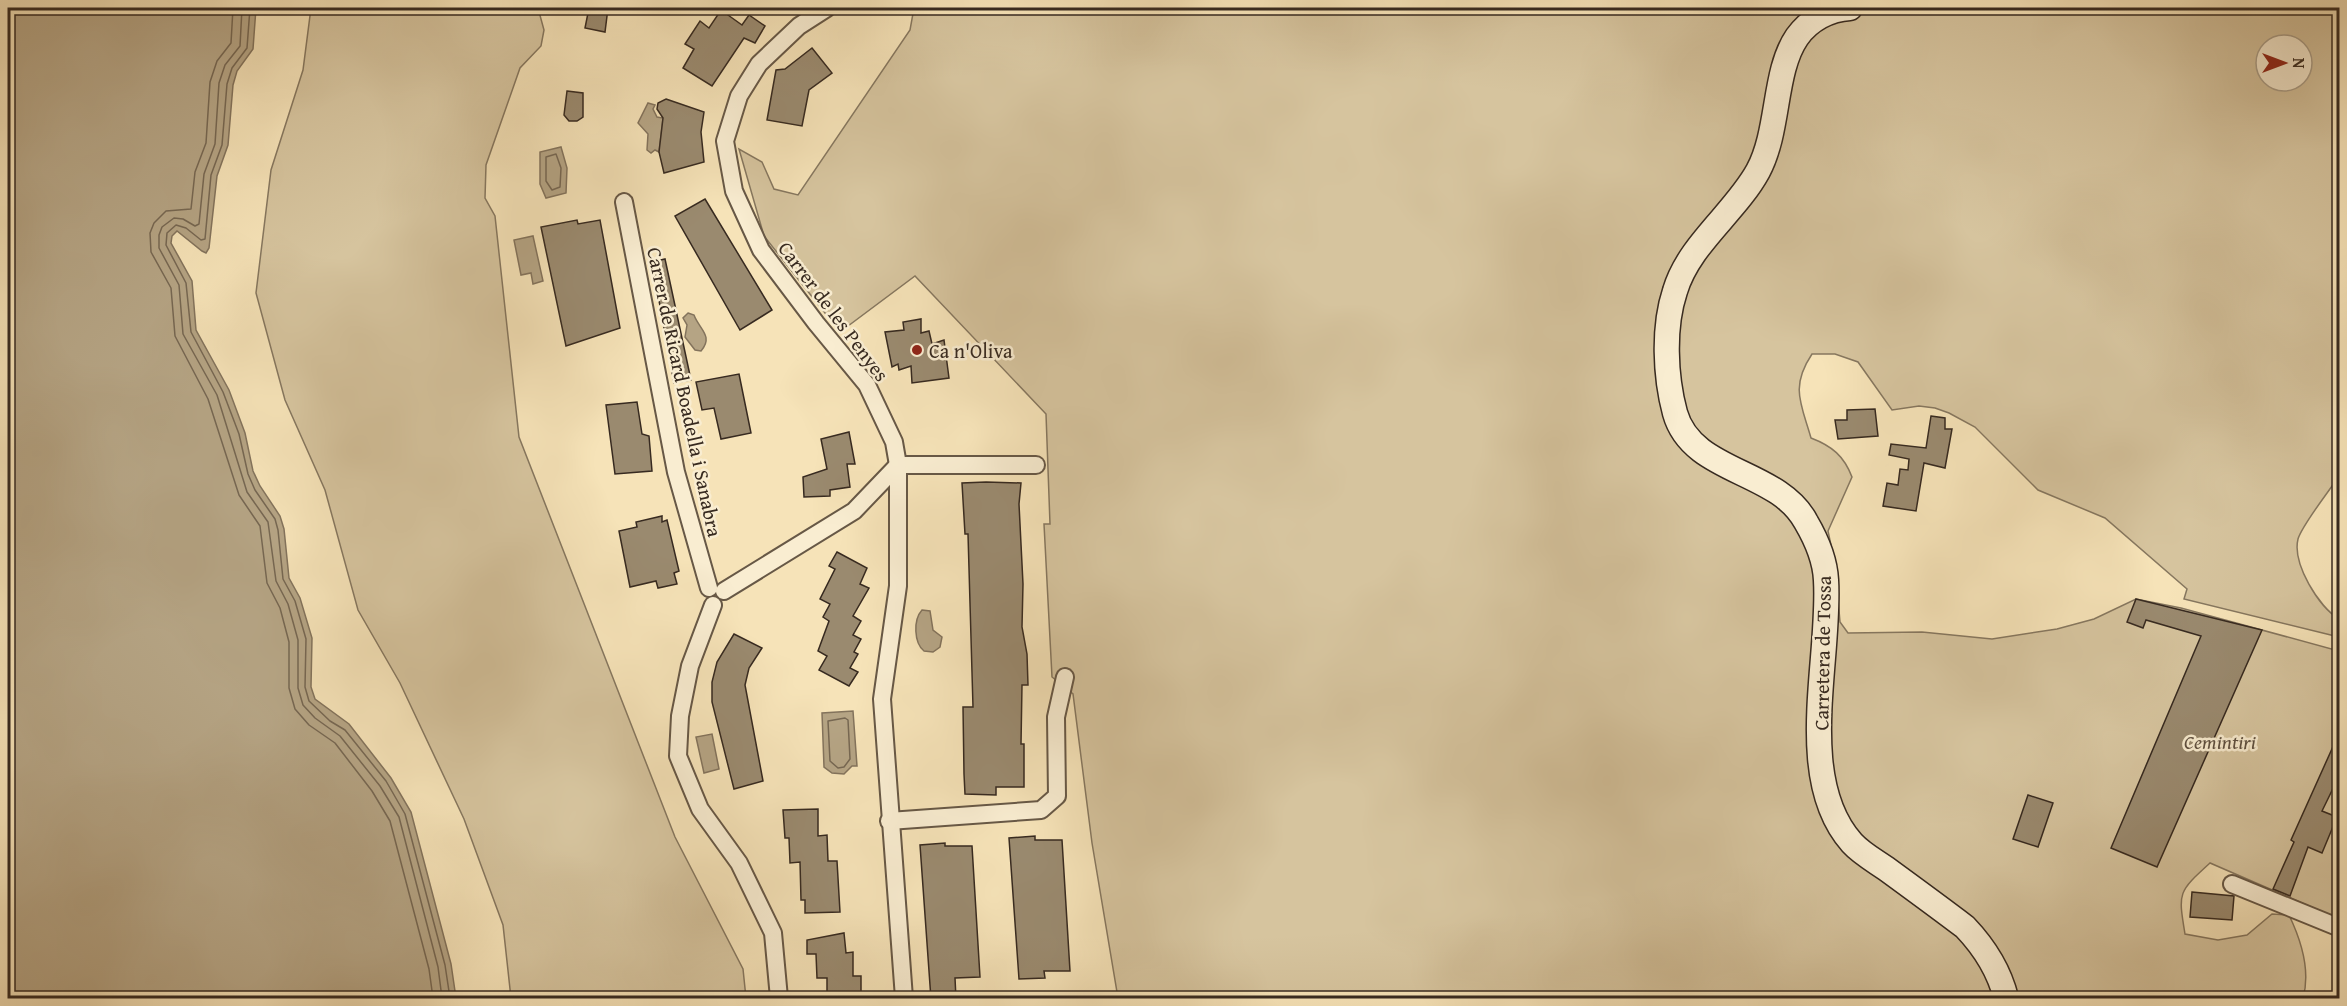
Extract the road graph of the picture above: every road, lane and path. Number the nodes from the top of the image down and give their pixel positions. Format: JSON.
{"nodes":[{"id":1,"x":827,"y":8,"type":"edge"},
{"id":2,"x":1850,"y":8,"type":"edge"},
{"id":3,"x":624,"y":202,"type":"dead end"},
{"id":4,"x":898,"y":465,"type":"junction"},
{"id":5,"x":1036,"y":465,"type":"dead end"},
{"id":6,"x":716,"y":590,"type":"junction"},
{"id":7,"x":1065,"y":677,"type":"dead end"},
{"id":8,"x":889,"y":821,"type":"junction"},
{"id":9,"x":2232,"y":884,"type":"dead end"},
{"id":10,"x":2340,"y":928,"type":"edge"},
{"id":11,"x":779,"y":999,"type":"edge"},
{"id":12,"x":904,"y":999,"type":"edge"},
{"id":13,"x":2006,"y":999,"type":"edge"}],
"edges":[{"from":1,"to":4,"type":"street","name":"Carrer de les Penyes"},
{"from":2,"to":13,"type":"main road","name":"Carretera de Tossa"},
{"from":3,"to":6,"type":"street","name":"Carrer de Ricard Boadella i Sanabra"},
{"from":4,"to":5,"type":"street"},
{"from":4,"to":6,"type":"street"},
{"from":4,"to":8,"type":"street","name":"Carrer de les Penyes"},
{"from":6,"to":11,"type":"street"},
{"from":7,"to":8,"type":"street"},
{"from":8,"to":12,"type":"street","name":"Carrer de les Penyes"},
{"from":9,"to":10,"type":"street"}]}
